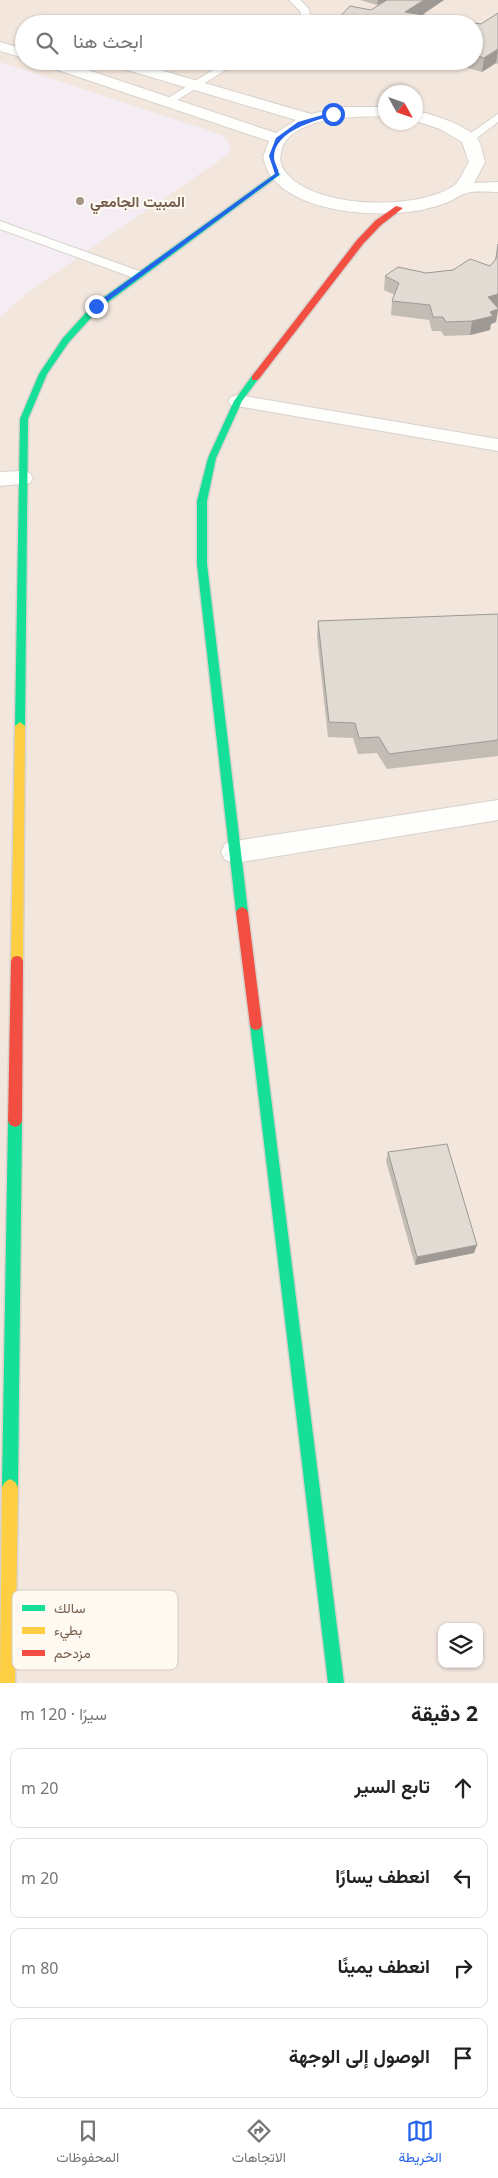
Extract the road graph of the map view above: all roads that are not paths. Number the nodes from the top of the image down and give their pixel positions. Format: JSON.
{"nodes":[{"id":1,"x":294,"y":0,"type":"edge"},
{"id":2,"x":306,"y":15,"type":"edge"},
{"id":3,"x":0,"y":46,"type":"edge"},
{"id":4,"x":15,"y":51,"type":"edge"},
{"id":5,"x":72,"y":70,"type":"edge"},
{"id":6,"x":143,"y":70,"type":"edge"},
{"id":7,"x":220,"y":70,"type":"edge"},
{"id":8,"x":195,"y":85,"type":"junction"},
{"id":9,"x":167,"y":102,"type":"junction"},
{"id":10,"x":378,"y":111,"type":"edge"},
{"id":11,"x":498,"y":117,"type":"edge"},
{"id":12,"x":423,"y":118,"type":"edge"},
{"id":13,"x":313,"y":120,"type":"junction"},
{"id":14,"x":278,"y":139,"type":"junction"},
{"id":15,"x":469,"y":139,"type":"junction"},
{"id":16,"x":278,"y":174,"type":"junction"},
{"id":17,"x":498,"y":187,"type":"edge"},
{"id":18,"x":462,"y":188,"type":"junction"},
{"id":19,"x":399,"y":208,"type":"junction"},
{"id":20,"x":0,"y":225,"type":"edge"},
{"id":21,"x":138,"y":275,"type":"junction"},
{"id":22,"x":238,"y":401,"type":"junction"},
{"id":23,"x":498,"y":445,"type":"edge"},
{"id":24,"x":22,"y":478,"type":"junction"},
{"id":25,"x":0,"y":479,"type":"edge"},
{"id":26,"x":498,"y":810,"type":"edge"},
{"id":27,"x":235,"y":852,"type":"junction"},
{"id":28,"x":5,"y":1532,"type":"edge"},
{"id":29,"x":7,"y":1683,"type":"edge"},
{"id":30,"x":336,"y":1683,"type":"edge"}],
"edges":[{"from":1,"to":2,"type":"lane"},
{"from":3,"to":4,"type":"street"},
{"from":5,"to":9,"type":"street"},
{"from":6,"to":8,"type":"street"},
{"from":7,"to":8,"type":"lane"},
{"from":8,"to":9,"type":"lane"},
{"from":8,"to":13,"type":"street"},
{"from":9,"to":14,"type":"street"},
{"from":10,"to":13,"type":"street"},
{"from":11,"to":15,"type":"lane"},
{"from":12,"to":15,"type":"street"},
{"from":13,"to":14,"type":"street"},
{"from":14,"to":16,"type":"street"},
{"from":15,"to":18,"type":"street"},
{"from":16,"to":19,"type":"street"},
{"from":16,"to":21,"type":"street"},
{"from":17,"to":18,"type":"street"},
{"from":18,"to":19,"type":"street"},
{"from":19,"to":22,"type":"street"},
{"from":20,"to":21,"type":"lane"},
{"from":21,"to":24,"type":"street"},
{"from":22,"to":23,"type":"street"},
{"from":22,"to":27,"type":"street"},
{"from":24,"to":25,"type":"street"},
{"from":24,"to":28,"type":"street"},
{"from":26,"to":27,"type":"street"},
{"from":27,"to":30,"type":"street"},
{"from":28,"to":29,"type":"street"}]}
